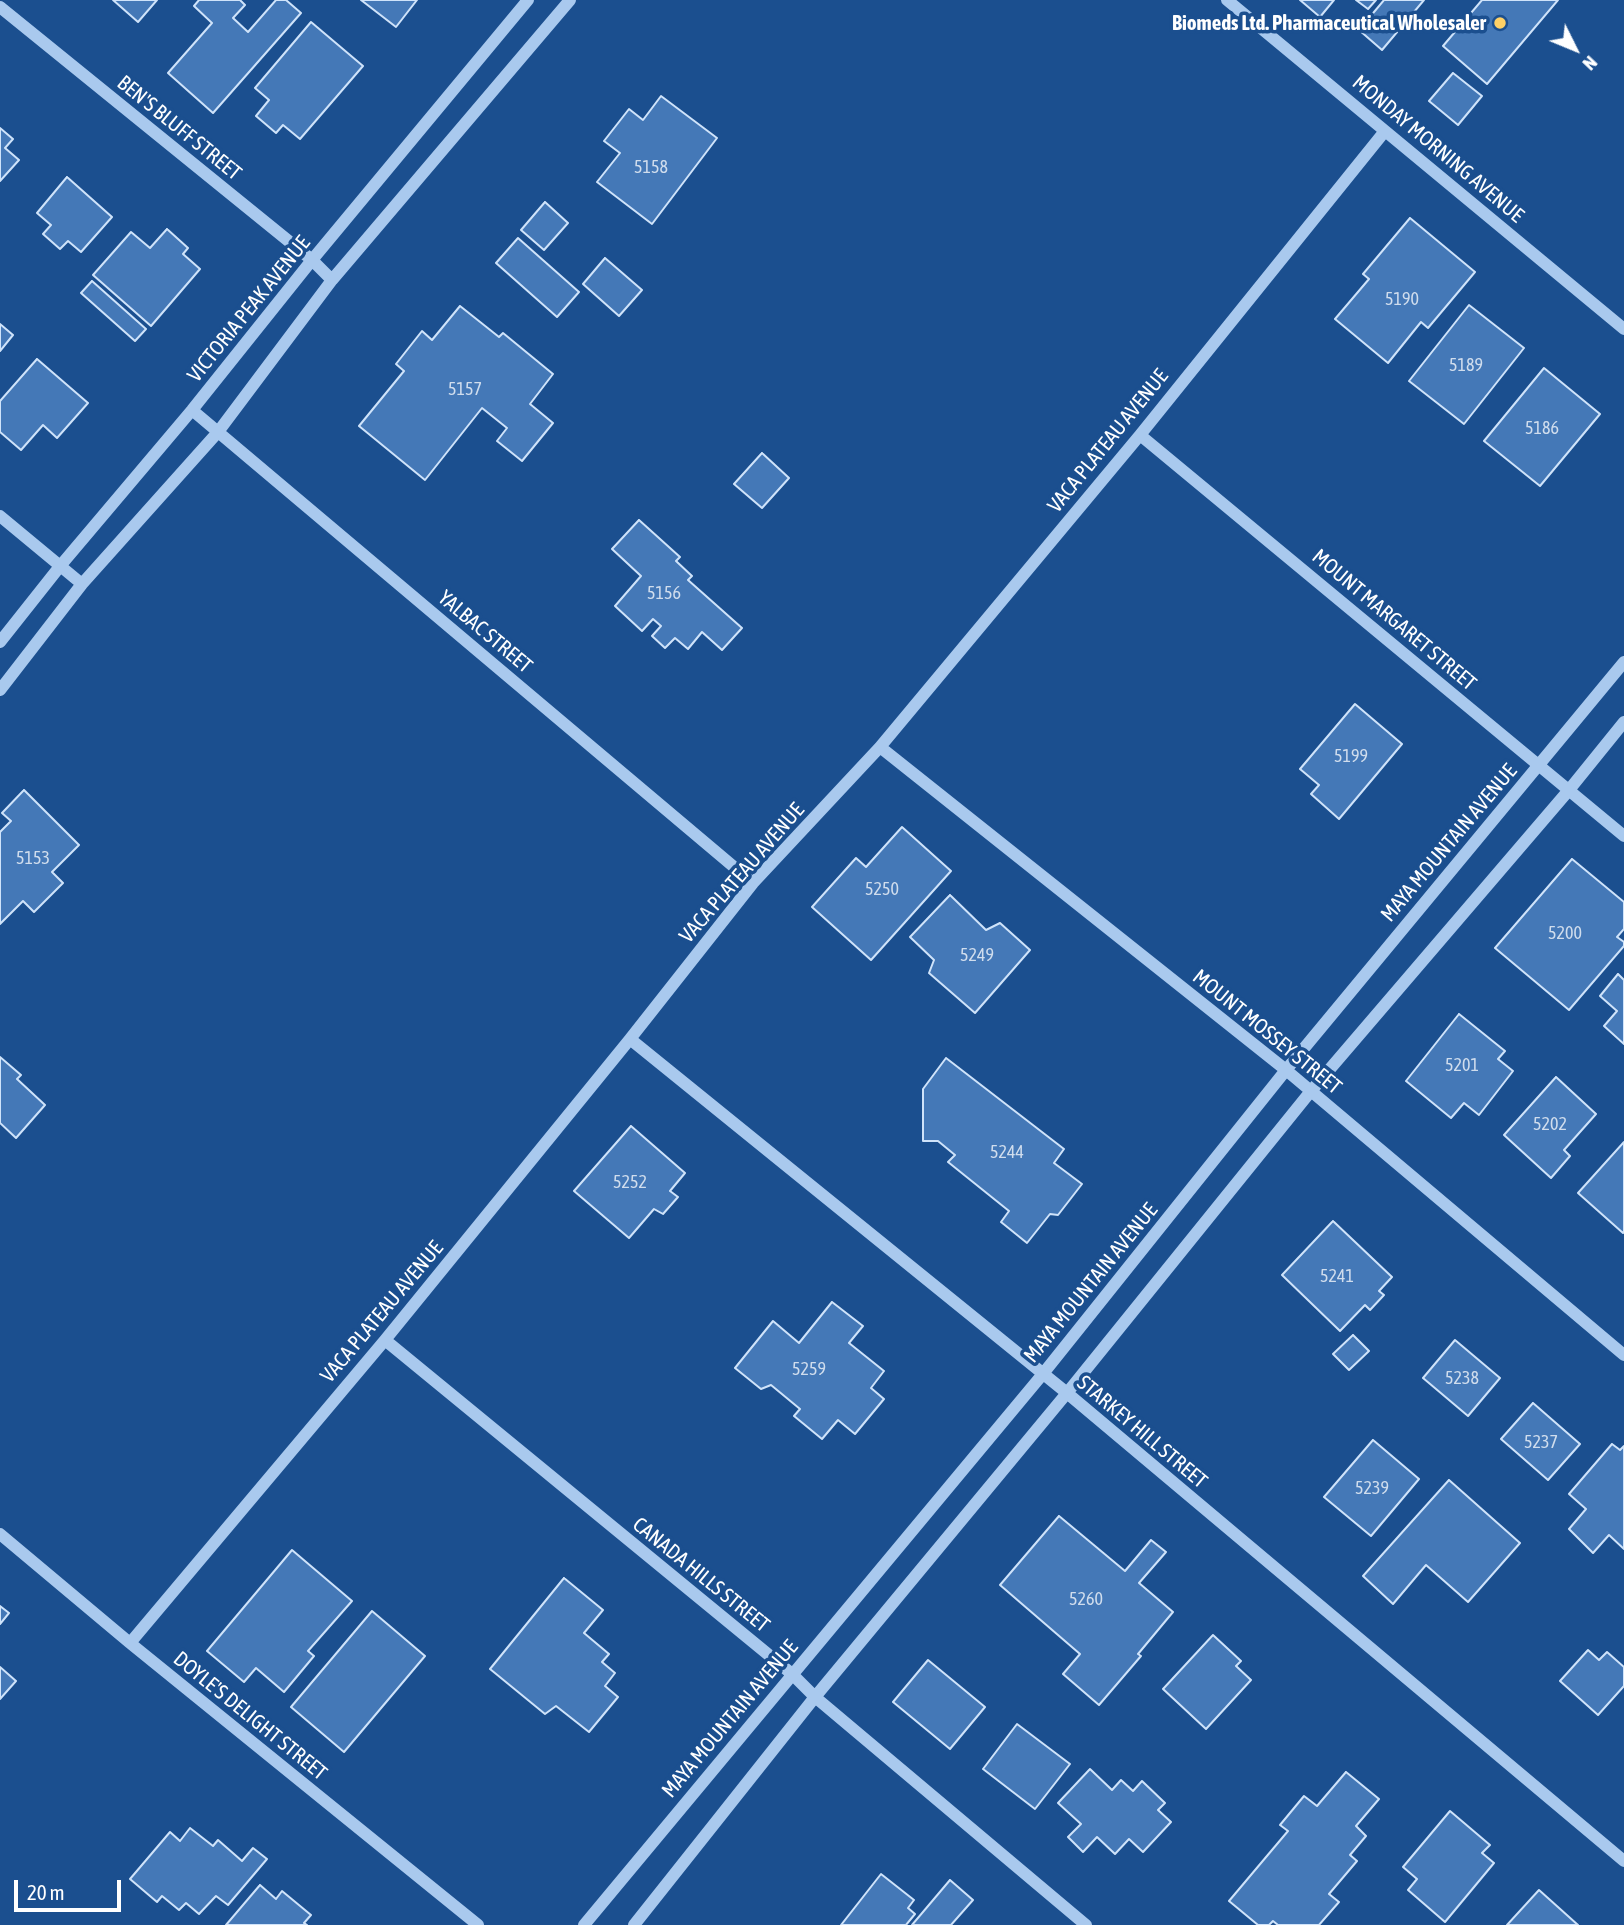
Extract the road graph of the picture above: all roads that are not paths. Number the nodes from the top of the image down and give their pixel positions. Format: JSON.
{"nodes":[{"id":1,"x":528,"y":0,"type":"edge"},
{"id":2,"x":570,"y":0,"type":"edge"},
{"id":3,"x":1227,"y":0,"type":"edge"},
{"id":4,"x":0,"y":7,"type":"edge"},
{"id":5,"x":1385,"y":131,"type":"junction"},
{"id":6,"x":312,"y":260,"type":"junction"},
{"id":7,"x":332,"y":280,"type":"junction"},
{"id":8,"x":1624,"y":329,"type":"edge"},
{"id":9,"x":192,"y":410,"type":"junction"},
{"id":10,"x":218,"y":432,"type":"junction"},
{"id":11,"x":1140,"y":435,"type":"junction"},
{"id":12,"x":0,"y":516,"type":"edge"},
{"id":13,"x":61,"y":565,"type":"junction"},
{"id":14,"x":82,"y":584,"type":"junction"},
{"id":15,"x":0,"y":642,"type":"edge"},
{"id":16,"x":1624,"y":662,"type":"edge"},
{"id":17,"x":0,"y":690,"type":"edge"},
{"id":18,"x":1624,"y":722,"type":"edge"},
{"id":19,"x":880,"y":747,"type":"junction"},
{"id":20,"x":1539,"y":765,"type":"junction"},
{"id":21,"x":1569,"y":790,"type":"junction"},
{"id":22,"x":1624,"y":835,"type":"edge"},
{"id":23,"x":753,"y":883,"type":"junction"},
{"id":24,"x":630,"y":1039,"type":"junction"},
{"id":25,"x":1286,"y":1070,"type":"junction"},
{"id":26,"x":1311,"y":1091,"type":"junction"},
{"id":27,"x":385,"y":1340,"type":"junction"},
{"id":28,"x":1624,"y":1355,"type":"edge"},
{"id":29,"x":1042,"y":1375,"type":"junction"},
{"id":30,"x":1067,"y":1393,"type":"junction"},
{"id":31,"x":0,"y":1534,"type":"edge"},
{"id":32,"x":130,"y":1643,"type":"junction"},
{"id":33,"x":792,"y":1674,"type":"junction"},
{"id":34,"x":816,"y":1697,"type":"junction"},
{"id":35,"x":1624,"y":1861,"type":"edge"},
{"id":36,"x":478,"y":1925,"type":"edge"},
{"id":37,"x":584,"y":1925,"type":"edge"},
{"id":38,"x":634,"y":1925,"type":"edge"},
{"id":39,"x":1086,"y":1925,"type":"edge"}],
"edges":[{"from":1,"to":6,"type":"street","name":"VICTORIA PEAK AVENUE"},
{"from":2,"to":7,"type":"street"},
{"from":3,"to":5,"type":"street","name":"MONDAY MORNING AVENUE"},
{"from":4,"to":6,"type":"street","name":"BEN'S BLUFF STREET"},
{"from":5,"to":8,"type":"street","name":"MONDAY MORNING AVENUE"},
{"from":5,"to":11,"type":"street","name":"VACA PLATEAU AVENUE"},
{"from":6,"to":7,"type":"street","name":"BEN'S BLUFF STREET"},
{"from":6,"to":9,"type":"street","name":"VICTORIA PEAK AVENUE"},
{"from":7,"to":10,"type":"street"},
{"from":9,"to":10,"type":"street","name":"YALBAC STREET"},
{"from":9,"to":13,"type":"street","name":"VICTORIA PEAK AVENUE"},
{"from":10,"to":14,"type":"street"},
{"from":10,"to":23,"type":"street","name":"YALBAC STREET"},
{"from":11,"to":19,"type":"street","name":"VACA PLATEAU AVENUE"},
{"from":11,"to":20,"type":"street","name":"MOUNT MARGARET STREET"},
{"from":12,"to":13,"type":"street"},
{"from":13,"to":14,"type":"street"},
{"from":13,"to":15,"type":"street","name":"VICTORIA PEAK AVENUE"},
{"from":14,"to":17,"type":"street"},
{"from":16,"to":20,"type":"street","name":"MAYA MOUNTAIN AVENUE"},
{"from":18,"to":21,"type":"street"},
{"from":19,"to":23,"type":"street","name":"VACA PLATEAU AVENUE"},
{"from":19,"to":25,"type":"street","name":"MOUNT MOSSEY STREET"},
{"from":20,"to":21,"type":"street","name":"MOUNT MARGARET STREET"},
{"from":20,"to":25,"type":"street","name":"MAYA MOUNTAIN AVENUE"},
{"from":21,"to":22,"type":"street","name":"MOUNT MARGARET STREET"},
{"from":21,"to":26,"type":"street"},
{"from":23,"to":24,"type":"street","name":"VACA PLATEAU AVENUE"},
{"from":24,"to":27,"type":"street","name":"VACA PLATEAU AVENUE"},
{"from":24,"to":29,"type":"street","name":"STARKEY HILL STREET"},
{"from":25,"to":26,"type":"street","name":"MOUNT MOSSEY STREET"},
{"from":25,"to":29,"type":"street","name":"MAYA MOUNTAIN AVENUE"},
{"from":26,"to":28,"type":"street","name":"MOUNT MOSSEY STREET"},
{"from":26,"to":30,"type":"street"},
{"from":27,"to":32,"type":"street","name":"VACA PLATEAU AVENUE"},
{"from":27,"to":33,"type":"street","name":"CANADA HILLS STREET"},
{"from":29,"to":30,"type":"street","name":"STARKEY HILL STREET"},
{"from":29,"to":33,"type":"street","name":"MAYA MOUNTAIN AVENUE"},
{"from":30,"to":34,"type":"street"},
{"from":30,"to":35,"type":"street","name":"STARKEY HILL STREET"},
{"from":31,"to":32,"type":"street","name":"DOYLE'S DELIGHT STREET"},
{"from":32,"to":36,"type":"street","name":"DOYLE'S DELIGHT STREET"},
{"from":33,"to":34,"type":"street","name":"CANADA HILLS STREET"},
{"from":33,"to":37,"type":"street","name":"MAYA MOUNTAIN AVENUE"},
{"from":34,"to":38,"type":"street"},
{"from":34,"to":39,"type":"street","name":"CANADA HILLS STREET"}]}
